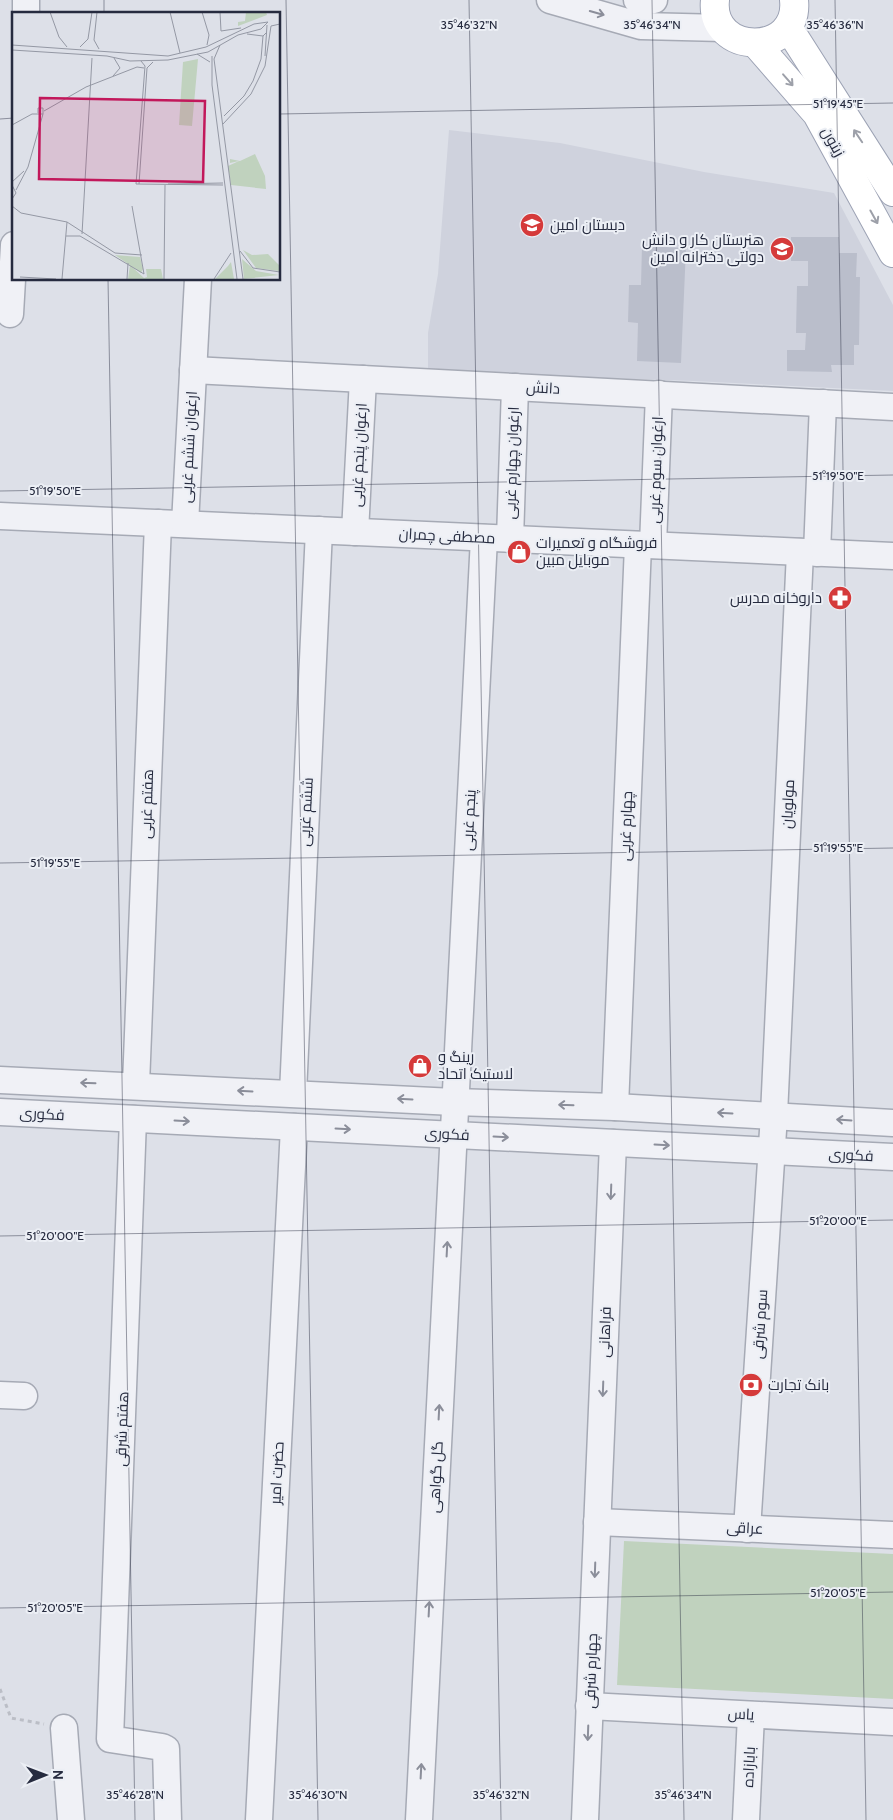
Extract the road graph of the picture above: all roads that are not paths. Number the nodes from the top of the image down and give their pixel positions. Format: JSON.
{"nodes":[{"id":1,"x":550,"y":0,"type":"edge"},
{"id":2,"x":637,"y":0,"type":"edge"},
{"id":3,"x":654,"y":0,"type":"edge"},
{"id":4,"x":715,"y":0,"type":"edge"},
{"id":5,"x":794,"y":0,"type":"edge"},
{"id":6,"x":788,"y":27,"type":"junction"},
{"id":7,"x":723,"y":28,"type":"junction"},
{"id":8,"x":756,"y":44,"type":"junction"},
{"id":9,"x":890,"y":178,"type":"edge"},
{"id":10,"x":893,"y":253,"type":"edge"},
{"id":11,"x":12,"y":280,"type":"edge"},
{"id":12,"x":198,"y":280,"type":"edge"},
{"id":13,"x":10,"y":314,"type":"dead end"},
{"id":14,"x":193,"y":370,"type":"junction"},
{"id":15,"x":363,"y":379,"type":"junction"},
{"id":16,"x":515,"y":387,"type":"junction"},
{"id":17,"x":659,"y":394,"type":"junction"},
{"id":18,"x":823,"y":403,"type":"junction"},
{"id":19,"x":893,"y":407,"type":"edge"},
{"id":20,"x":0,"y":516,"type":"edge"},
{"id":21,"x":158,"y":523,"type":"junction"},
{"id":22,"x":185,"y":524,"type":"junction"},
{"id":23,"x":319,"y":530,"type":"junction"},
{"id":24,"x":355,"y":532,"type":"junction"},
{"id":25,"x":484,"y":538,"type":"junction"},
{"id":26,"x":510,"y":539,"type":"junction"},
{"id":27,"x":646,"y":545,"type":"junction"},
{"id":28,"x":809,"y":552,"type":"junction"},
{"id":29,"x":893,"y":556,"type":"edge"},
{"id":30,"x":0,"y":1080,"type":"edge"},
{"id":31,"x":136,"y":1085,"type":"junction"},
{"id":32,"x":293,"y":1093,"type":"junction"},
{"id":33,"x":454,"y":1102,"type":"junction"},
{"id":34,"x":614,"y":1107,"type":"junction"},
{"id":35,"x":0,"y":1112,"type":"edge"},
{"id":36,"x":774,"y":1115,"type":"junction"},
{"id":37,"x":133,"y":1119,"type":"junction"},
{"id":38,"x":893,"y":1123,"type":"edge"},
{"id":39,"x":294,"y":1127,"type":"junction"},
{"id":40,"x":453,"y":1134,"type":"junction"},
{"id":41,"x":614,"y":1143,"type":"junction"},
{"id":42,"x":771,"y":1150,"type":"junction"},
{"id":43,"x":893,"y":1157,"type":"edge"},
{"id":44,"x":597,"y":1522,"type":"junction"},
{"id":45,"x":747,"y":1528,"type":"junction"},
{"id":46,"x":893,"y":1535,"type":"edge"},
{"id":47,"x":589,"y":1706,"type":"junction"},
{"id":48,"x":751,"y":1715,"type":"junction"},
{"id":49,"x":893,"y":1722,"type":"edge"},
{"id":50,"x":64,"y":1728,"type":"dead end"},
{"id":51,"x":72,"y":1820,"type":"edge"},
{"id":52,"x":168,"y":1820,"type":"edge"},
{"id":53,"x":259,"y":1820,"type":"edge"},
{"id":54,"x":419,"y":1820,"type":"edge"},
{"id":55,"x":585,"y":1820,"type":"edge"},
{"id":56,"x":746,"y":1820,"type":"edge"}],
"edges":[{"from":1,"to":7,"type":"street","one_way":true},
{"from":2,"to":3,"type":"street"},
{"from":4,"to":7,"type":"main road"},
{"from":5,"to":6,"type":"main road"},
{"from":6,"to":8,"type":"main road"},
{"from":9,"to":6,"type":"main road","name":"زیتون","one_way":true},
{"from":7,"to":8,"type":"main road"},
{"from":8,"to":10,"type":"main road","name":"زیتون","one_way":true},
{"from":11,"to":13,"type":"street"},
{"from":12,"to":14,"type":"street","name":"ارغوان ششم غربی"},
{"from":14,"to":15,"type":"street","name":"دانش"},
{"from":14,"to":22,"type":"street","name":"ارغوان ششم غربی"},
{"from":15,"to":16,"type":"street","name":"دانش"},
{"from":15,"to":24,"type":"street","name":"ارغوان پنجم غربی"},
{"from":16,"to":17,"type":"street","name":"دانش"},
{"from":16,"to":26,"type":"street","name":"ارغوان چهارم غربی"},
{"from":17,"to":18,"type":"street","name":"دانش"},
{"from":17,"to":27,"type":"street","name":"ارغوان سوم غربی"},
{"from":18,"to":19,"type":"street","name":"دانش"},
{"from":18,"to":28,"type":"street","name":"مولویان"},
{"from":20,"to":21,"type":"street","name":"مصطفی چمران"},
{"from":21,"to":22,"type":"street","name":"مصطفی چمران"},
{"from":21,"to":31,"type":"street","name":"هفتم غربی"},
{"from":22,"to":23,"type":"street","name":"مصطفی چمران"},
{"from":23,"to":24,"type":"street","name":"مصطفی چمران"},
{"from":23,"to":32,"type":"street","name":"ششم غربی"},
{"from":24,"to":25,"type":"street","name":"مصطفی چمران"},
{"from":25,"to":26,"type":"street","name":"مصطفی چمران"},
{"from":25,"to":33,"type":"street","name":"پنجم غربی"},
{"from":26,"to":27,"type":"street","name":"مصطفی چمران"},
{"from":27,"to":28,"type":"street","name":"مصطفی چمران"},
{"from":27,"to":34,"type":"street","name":"چهارم غربی"},
{"from":28,"to":29,"type":"street","name":"مصطفی چمران"},
{"from":28,"to":36,"type":"street","name":"مولویان"},
{"from":31,"to":30,"type":"street","one_way":true},
{"from":32,"to":31,"type":"street","one_way":true},
{"from":33,"to":32,"type":"street","one_way":true},
{"from":34,"to":33,"type":"street","one_way":true},
{"from":33,"to":40,"type":"street","name":"پنجم غربی"},
{"from":36,"to":34,"type":"street","one_way":true},
{"from":35,"to":37,"type":"street","name":"فکوری"},
{"from":38,"to":36,"type":"street","one_way":true},
{"from":36,"to":42,"type":"street","name":"مولویان"},
{"from":37,"to":39,"type":"street","name":"فکوری","one_way":true},
{"from":37,"to":52,"type":"street","name":"هفتم شرقی"},
{"from":39,"to":40,"type":"street","name":"فکوری","one_way":true},
{"from":39,"to":53,"type":"street","name":"حضرت امیر"},
{"from":40,"to":41,"type":"street","name":"فکوری","one_way":true},
{"from":54,"to":40,"type":"street","name":"گل گواهی","one_way":true},
{"from":41,"to":42,"type":"street","name":"فکوری","one_way":true},
{"from":41,"to":44,"type":"street","name":"فراهانی","one_way":true},
{"from":42,"to":43,"type":"street","name":"فکوری"},
{"from":42,"to":45,"type":"street","name":"سوم شرقی"},
{"from":44,"to":45,"type":"street","name":"عراقی"},
{"from":44,"to":47,"type":"street","name":"چهارم شرقی","one_way":true},
{"from":45,"to":46,"type":"street","name":"عراقی"},
{"from":47,"to":48,"type":"street","name":"یاس"},
{"from":47,"to":55,"type":"street","name":"چهارم شرقی","one_way":true},
{"from":48,"to":49,"type":"street","name":"یاس"},
{"from":48,"to":56,"type":"street","name":"بابازاده"},
{"from":50,"to":51,"type":"street"}]}
